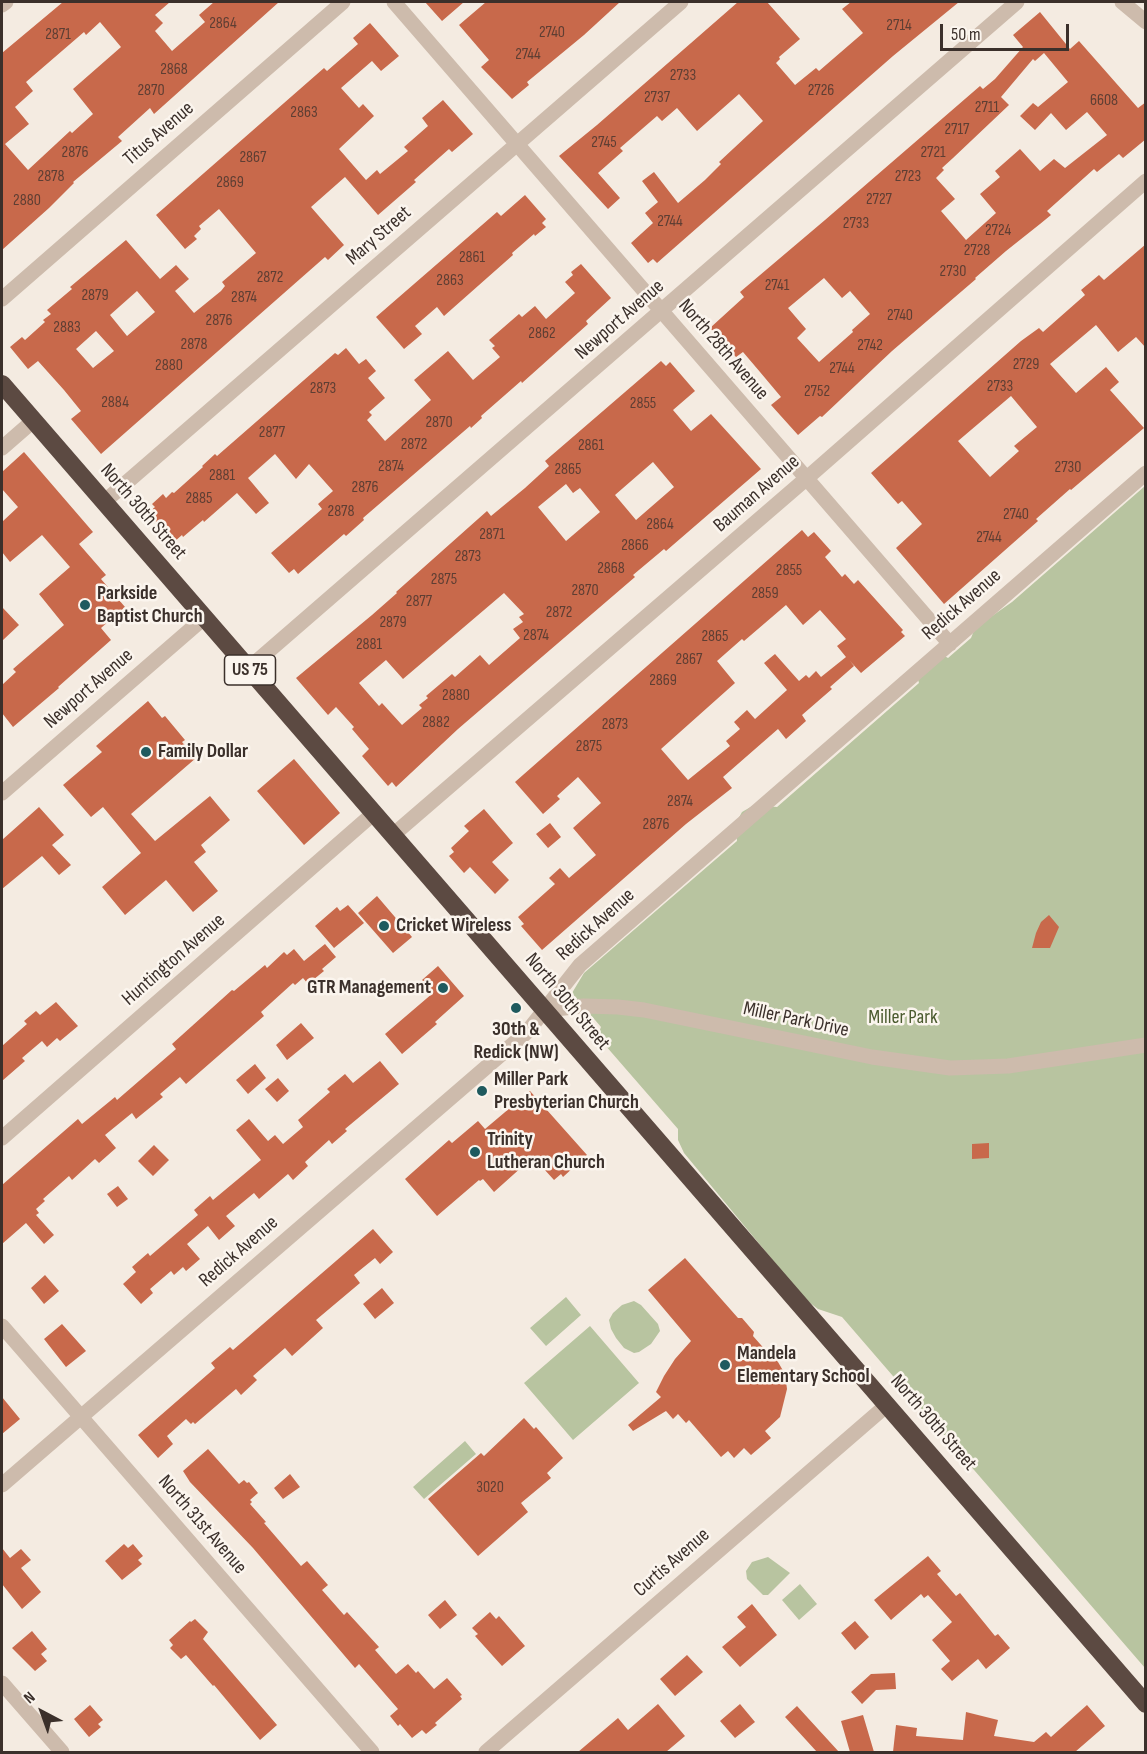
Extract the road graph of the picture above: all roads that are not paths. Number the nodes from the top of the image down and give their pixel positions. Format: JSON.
{"nodes":[{"id":1,"x":6,"y":2,"type":"edge"},
{"id":2,"x":343,"y":2,"type":"edge"},
{"id":3,"x":394,"y":2,"type":"edge"},
{"id":4,"x":681,"y":2,"type":"edge"},
{"id":5,"x":1017,"y":2,"type":"edge"},
{"id":6,"x":1122,"y":2,"type":"edge"},
{"id":7,"x":2,"y":5,"type":"edge"},
{"id":8,"x":1146,"y":22,"type":"edge"},
{"id":9,"x":517,"y":144,"type":"junction"},
{"id":10,"x":1146,"y":181,"type":"edge"},
{"id":11,"x":2,"y":299,"type":"edge"},
{"id":12,"x":662,"y":311,"type":"junction"},
{"id":13,"x":2,"y":384,"type":"edge"},
{"id":14,"x":33,"y":420,"type":"junction"},
{"id":15,"x":2,"y":448,"type":"edge"},
{"id":16,"x":1146,"y":473,"type":"edge"},
{"id":17,"x":807,"y":478,"type":"junction"},
{"id":18,"x":104,"y":502,"type":"junction"},
{"id":19,"x":205,"y":617,"type":"junction"},
{"id":20,"x":950,"y":644,"type":"junction"},
{"id":21,"x":249,"y":668,"type":"junction"},
{"id":22,"x":2,"y":793,"type":"edge"},
{"id":23,"x":374,"y":813,"type":"junction"},
{"id":24,"x":393,"y":835,"type":"junction"},
{"id":25,"x":545,"y":1010,"type":"junction"},
{"id":26,"x":1146,"y":1045,"type":"edge"},
{"id":27,"x":2,"y":1138,"type":"edge"},
{"id":28,"x":2,"y":1326,"type":"edge"},
{"id":29,"x":887,"y":1405,"type":"junction"},
{"id":30,"x":80,"y":1416,"type":"junction"},
{"id":31,"x":2,"y":1485,"type":"edge"},
{"id":32,"x":2,"y":1683,"type":"edge"},
{"id":33,"x":1146,"y":1704,"type":"edge"},
{"id":34,"x":62,"y":1752,"type":"edge"},
{"id":35,"x":372,"y":1752,"type":"edge"},
{"id":36,"x":486,"y":1752,"type":"edge"}],
"edges":[{"from":1,"to":7,"type":"street"},
{"from":2,"to":11,"type":"street","name":"Titus Avenue"},
{"from":3,"to":9,"type":"street","name":"North 28th Avenue"},
{"from":4,"to":9,"type":"street","name":"Mary Street"},
{"from":5,"to":12,"type":"street","name":"Newport Avenue"},
{"from":6,"to":8,"type":"street"},
{"from":9,"to":12,"type":"street","name":"North 28th Avenue"},
{"from":9,"to":18,"type":"street","name":"Mary Street"},
{"from":10,"to":17,"type":"street","name":"Bauman Avenue"},
{"from":12,"to":17,"type":"street","name":"North 28th Avenue"},
{"from":12,"to":21,"type":"street","name":"Newport Avenue"},
{"from":13,"to":14,"type":"highway","name":"North 30th Street","number":"US 75"},
{"from":14,"to":15,"type":"street"},
{"from":14,"to":18,"type":"highway","name":"North 30th Street","number":"US 75"},
{"from":16,"to":20,"type":"street","name":"Redick Avenue"},
{"from":17,"to":20,"type":"street","name":"North 28th Avenue"},
{"from":17,"to":24,"type":"street","name":"Bauman Avenue"},
{"from":18,"to":19,"type":"highway","name":"North 30th Street","number":"US 75"},
{"from":19,"to":21,"type":"highway","name":"North 30th Street","number":"US 75"},
{"from":19,"to":22,"type":"street","name":"Newport Avenue"},
{"from":20,"to":25,"type":"street","name":"Redick Avenue"},
{"from":21,"to":23,"type":"highway","name":"North 30th Street","number":"US 75"},
{"from":23,"to":24,"type":"highway","name":"North 30th Street","number":"US 75"},
{"from":23,"to":27,"type":"street","name":"Huntington Avenue"},
{"from":24,"to":25,"type":"highway","name":"North 30th Street","number":"US 75"},
{"from":25,"to":26,"type":"street","name":"Miller Park Drive"},
{"from":25,"to":29,"type":"highway","name":"North 30th Street","number":"US 75"},
{"from":25,"to":30,"type":"street","name":"Redick Avenue"},
{"from":28,"to":30,"type":"street","name":"North 31st Avenue"},
{"from":29,"to":33,"type":"highway","name":"North 30th Street","number":"US 75"},
{"from":29,"to":36,"type":"street","name":"Curtis Avenue"},
{"from":30,"to":31,"type":"street","name":"Redick Avenue"},
{"from":30,"to":35,"type":"street","name":"North 31st Avenue"},
{"from":32,"to":34,"type":"street"}]}
